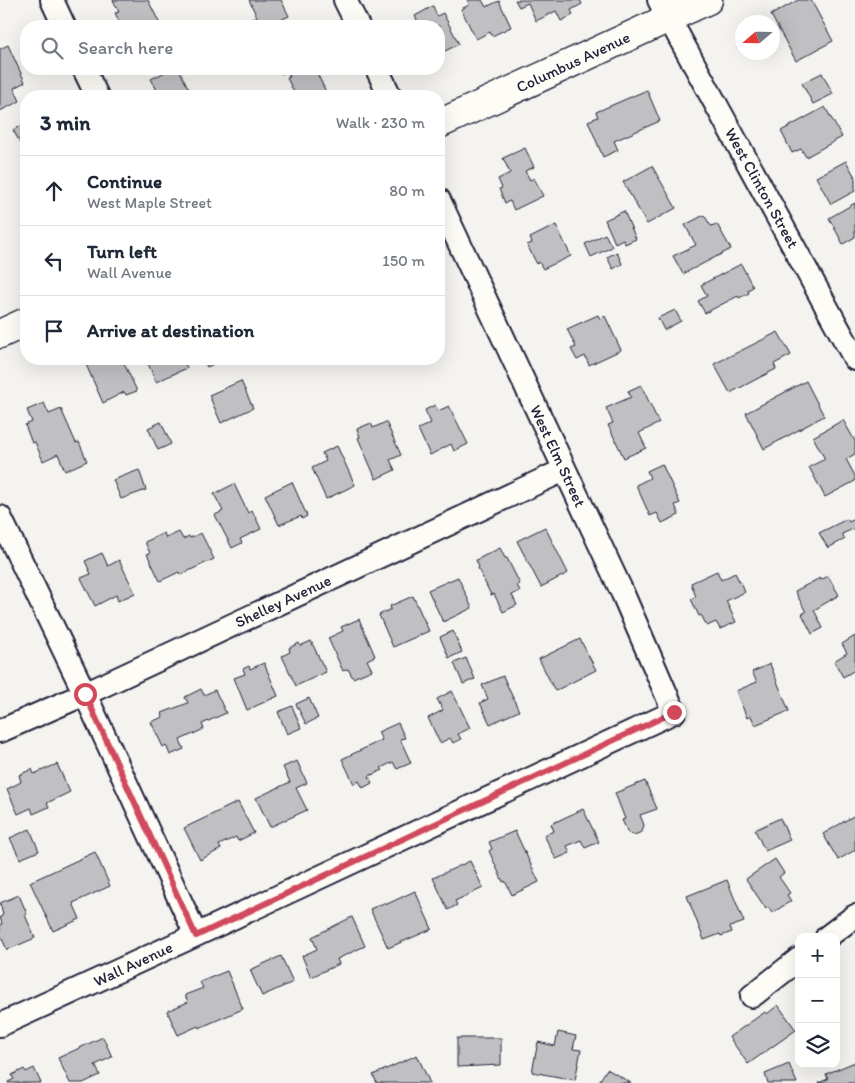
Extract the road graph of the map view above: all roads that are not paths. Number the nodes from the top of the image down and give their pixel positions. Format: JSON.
{"nodes":[{"id":1,"x":52,"y":0,"type":"edge"},
{"id":2,"x":345,"y":0,"type":"edge"},
{"id":3,"x":708,"y":0,"type":"edge"},
{"id":4,"x":664,"y":9,"type":"edge"},
{"id":5,"x":61,"y":20,"type":"edge"},
{"id":6,"x":355,"y":20,"type":"edge"},
{"id":7,"x":87,"y":75,"type":"edge"},
{"id":8,"x":380,"y":75,"type":"edge"},
{"id":9,"x":94,"y":90,"type":"edge"},
{"id":10,"x":387,"y":90,"type":"edge"},
{"id":11,"x":445,"y":121,"type":"edge"},
{"id":12,"x":445,"y":213,"type":"edge"},
{"id":13,"x":20,"y":325,"type":"edge"},
{"id":14,"x":0,"y":334,"type":"edge"},
{"id":15,"x":855,"y":359,"type":"edge"},
{"id":16,"x":564,"y":470,"type":"junction"},
{"id":17,"x":0,"y":517,"type":"edge"},
{"id":18,"x":85,"y":694,"type":"junction"},
{"id":19,"x":674,"y":712,"type":"joint"},
{"id":20,"x":0,"y":731,"type":"edge"},
{"id":21,"x":855,"y":916,"type":"edge"},
{"id":22,"x":832,"y":933,"type":"edge"},
{"id":23,"x":196,"y":936,"type":"junction"},
{"id":24,"x":795,"y":962,"type":"edge"},
{"id":25,"x":752,"y":996,"type":"dead end"},
{"id":26,"x":0,"y":1025,"type":"edge"}],
"edges":[{"from":1,"to":5,"type":"street"},
{"from":2,"to":6,"type":"street"},
{"from":3,"to":4,"type":"street","name":"Columbus Avenue"},
{"from":4,"to":11,"type":"street","name":"Columbus Avenue"},
{"from":4,"to":15,"type":"street","name":"West Clinton Street"},
{"from":7,"to":9,"type":"street"},
{"from":8,"to":10,"type":"street"},
{"from":12,"to":16,"type":"street","name":"West Elm Street"},
{"from":13,"to":14,"type":"street"},
{"from":16,"to":18,"type":"street","name":"Shelley Avenue"},
{"from":16,"to":19,"type":"street","name":"West Elm Street"},
{"from":17,"to":18,"type":"street"},
{"from":18,"to":20,"type":"street","name":"Shelley Avenue"},
{"from":18,"to":23,"type":"street"},
{"from":19,"to":23,"type":"street","name":"Wall Avenue"},
{"from":21,"to":22,"type":"street"},
{"from":23,"to":26,"type":"street","name":"Wall Avenue"},
{"from":24,"to":25,"type":"street"}]}
